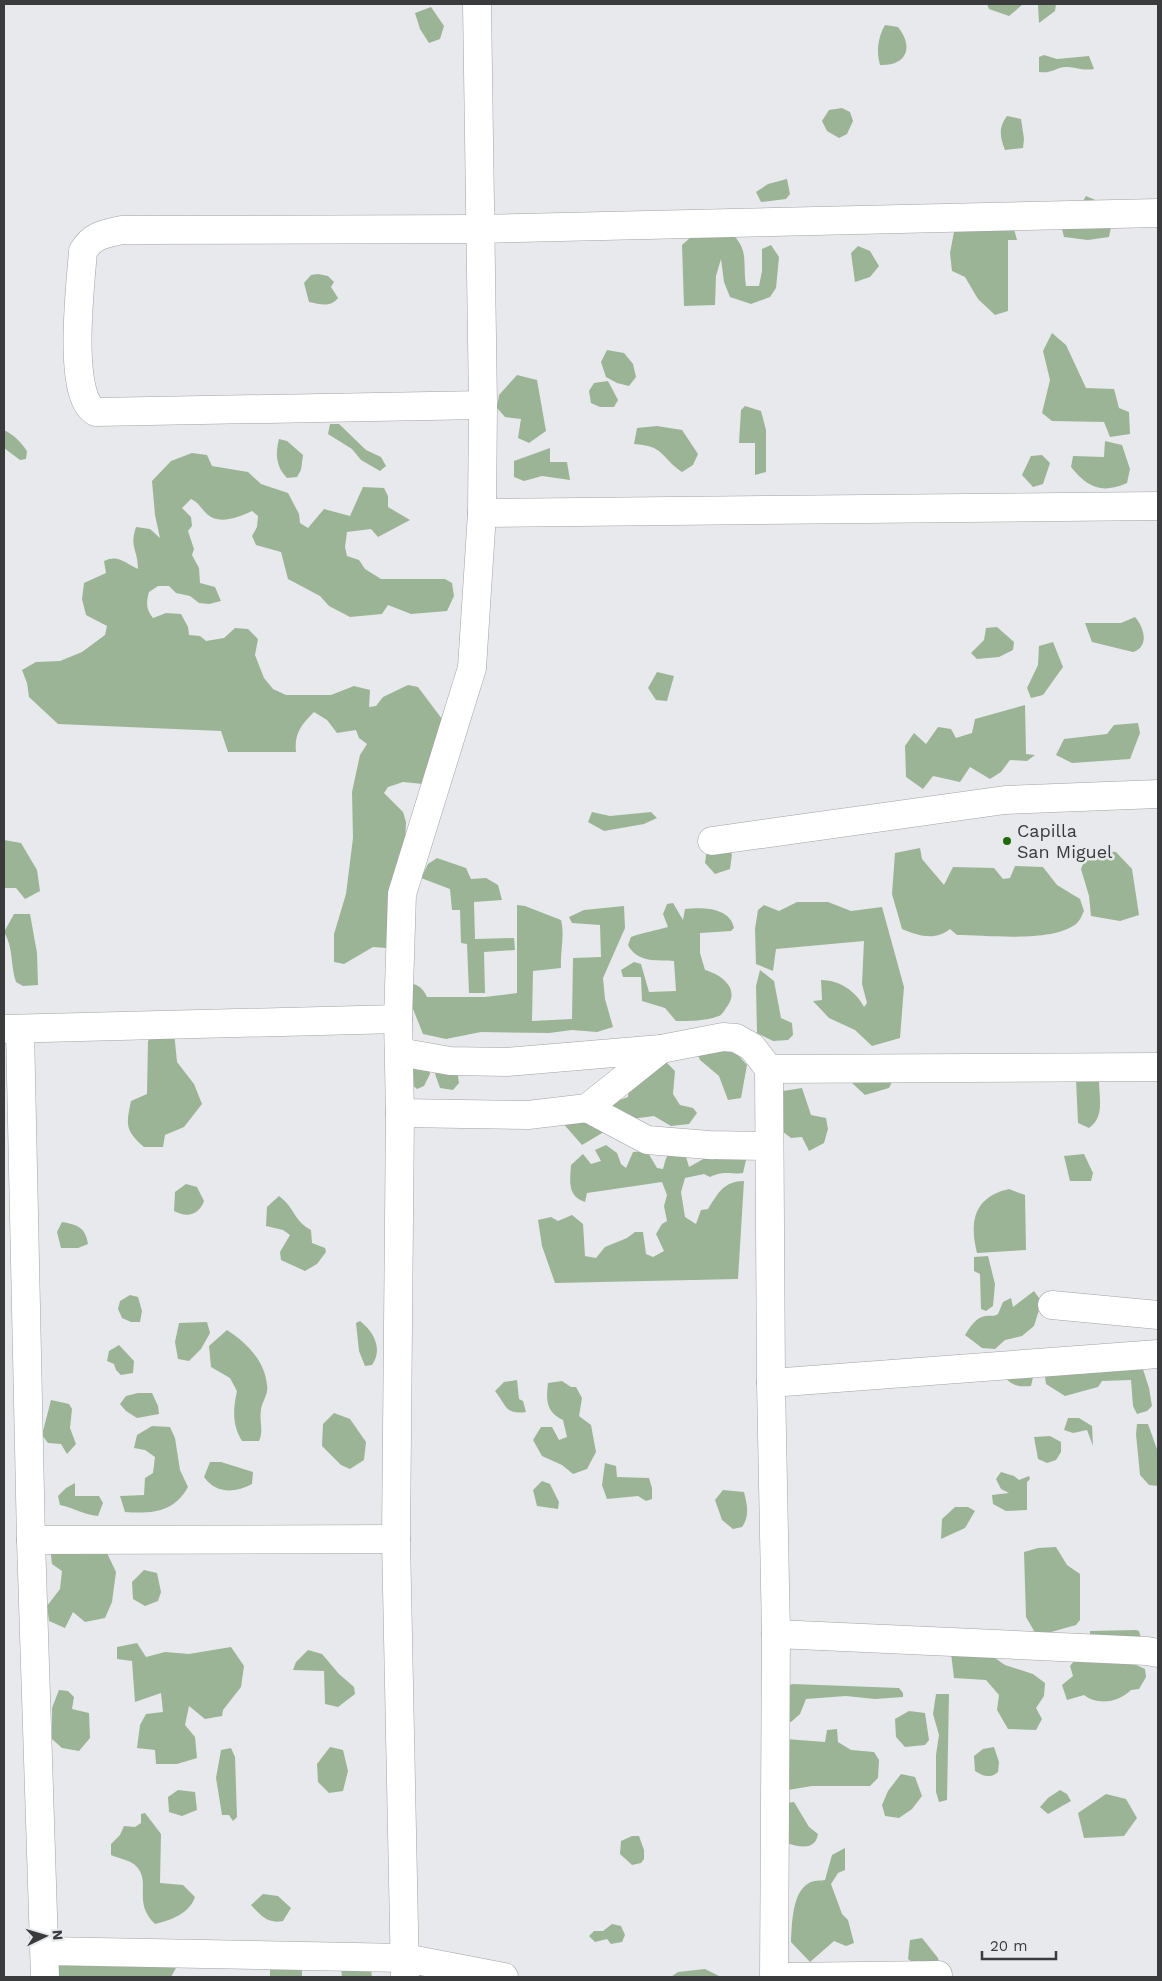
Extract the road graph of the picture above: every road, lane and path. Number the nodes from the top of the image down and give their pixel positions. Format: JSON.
{"nodes":[{"id":1,"x":477,"y":4,"type":"edge"},
{"id":2,"x":1158,"y":213,"type":"edge"},
{"id":3,"x":480,"y":229,"type":"junction"},
{"id":4,"x":483,"y":405,"type":"junction"},
{"id":5,"x":1158,"y":506,"type":"edge"},
{"id":6,"x":482,"y":513,"type":"junction"},
{"id":7,"x":1158,"y":794,"type":"edge"},
{"id":8,"x":712,"y":841,"type":"dead end"},
{"id":9,"x":398,"y":1019,"type":"junction"},
{"id":10,"x":12,"y":1029,"type":"edge"},
{"id":11,"x":661,"y":1049,"type":"junction"},
{"id":12,"x":399,"y":1052,"type":"junction"},
{"id":13,"x":1158,"y":1067,"type":"edge"},
{"id":14,"x":770,"y":1069,"type":"junction"},
{"id":15,"x":587,"y":1108,"type":"junction"},
{"id":16,"x":400,"y":1113,"type":"junction"},
{"id":17,"x":768,"y":1146,"type":"junction"},
{"id":18,"x":1052,"y":1304,"type":"dead end"},
{"id":19,"x":1158,"y":1315,"type":"edge"},
{"id":20,"x":1158,"y":1354,"type":"edge"},
{"id":21,"x":771,"y":1384,"type":"junction"},
{"id":22,"x":396,"y":1539,"type":"junction"},
{"id":23,"x":31,"y":1540,"type":"junction"},
{"id":24,"x":776,"y":1634,"type":"junction"},
{"id":25,"x":1158,"y":1653,"type":"edge"},
{"id":26,"x":45,"y":1964,"type":"edge"},
{"id":27,"x":405,"y":1968,"type":"edge"},
{"id":28,"x":938,"y":1975,"type":"dead end"},
{"id":29,"x":504,"y":1977,"type":"edge"},
{"id":30,"x":774,"y":1977,"type":"edge"},
{"id":31,"x":784,"y":1977,"type":"edge"}],
"edges":[{"from":1,"to":3,"type":"street"},
{"from":2,"to":3,"type":"street"},
{"from":3,"to":4,"type":"street"},
{"from":3,"to":4,"type":"street"},
{"from":4,"to":6,"type":"street"},
{"from":5,"to":6,"type":"street"},
{"from":6,"to":9,"type":"street"},
{"from":7,"to":8,"type":"street"},
{"from":9,"to":10,"type":"street"},
{"from":9,"to":12,"type":"street"},
{"from":10,"to":23,"type":"street"},
{"from":11,"to":12,"type":"street"},
{"from":11,"to":14,"type":"street"},
{"from":11,"to":15,"type":"street"},
{"from":12,"to":16,"type":"street"},
{"from":13,"to":14,"type":"street"},
{"from":14,"to":17,"type":"street"},
{"from":15,"to":16,"type":"street"},
{"from":15,"to":17,"type":"street"},
{"from":16,"to":22,"type":"street"},
{"from":17,"to":21,"type":"street"},
{"from":18,"to":19,"type":"street"},
{"from":20,"to":21,"type":"street"},
{"from":21,"to":24,"type":"street"},
{"from":22,"to":23,"type":"street"},
{"from":22,"to":27,"type":"street"},
{"from":23,"to":26,"type":"street"},
{"from":24,"to":25,"type":"street"},
{"from":24,"to":30,"type":"street"},
{"from":26,"to":27,"type":"street"},
{"from":27,"to":29,"type":"street"},
{"from":28,"to":31,"type":"street"}]}
